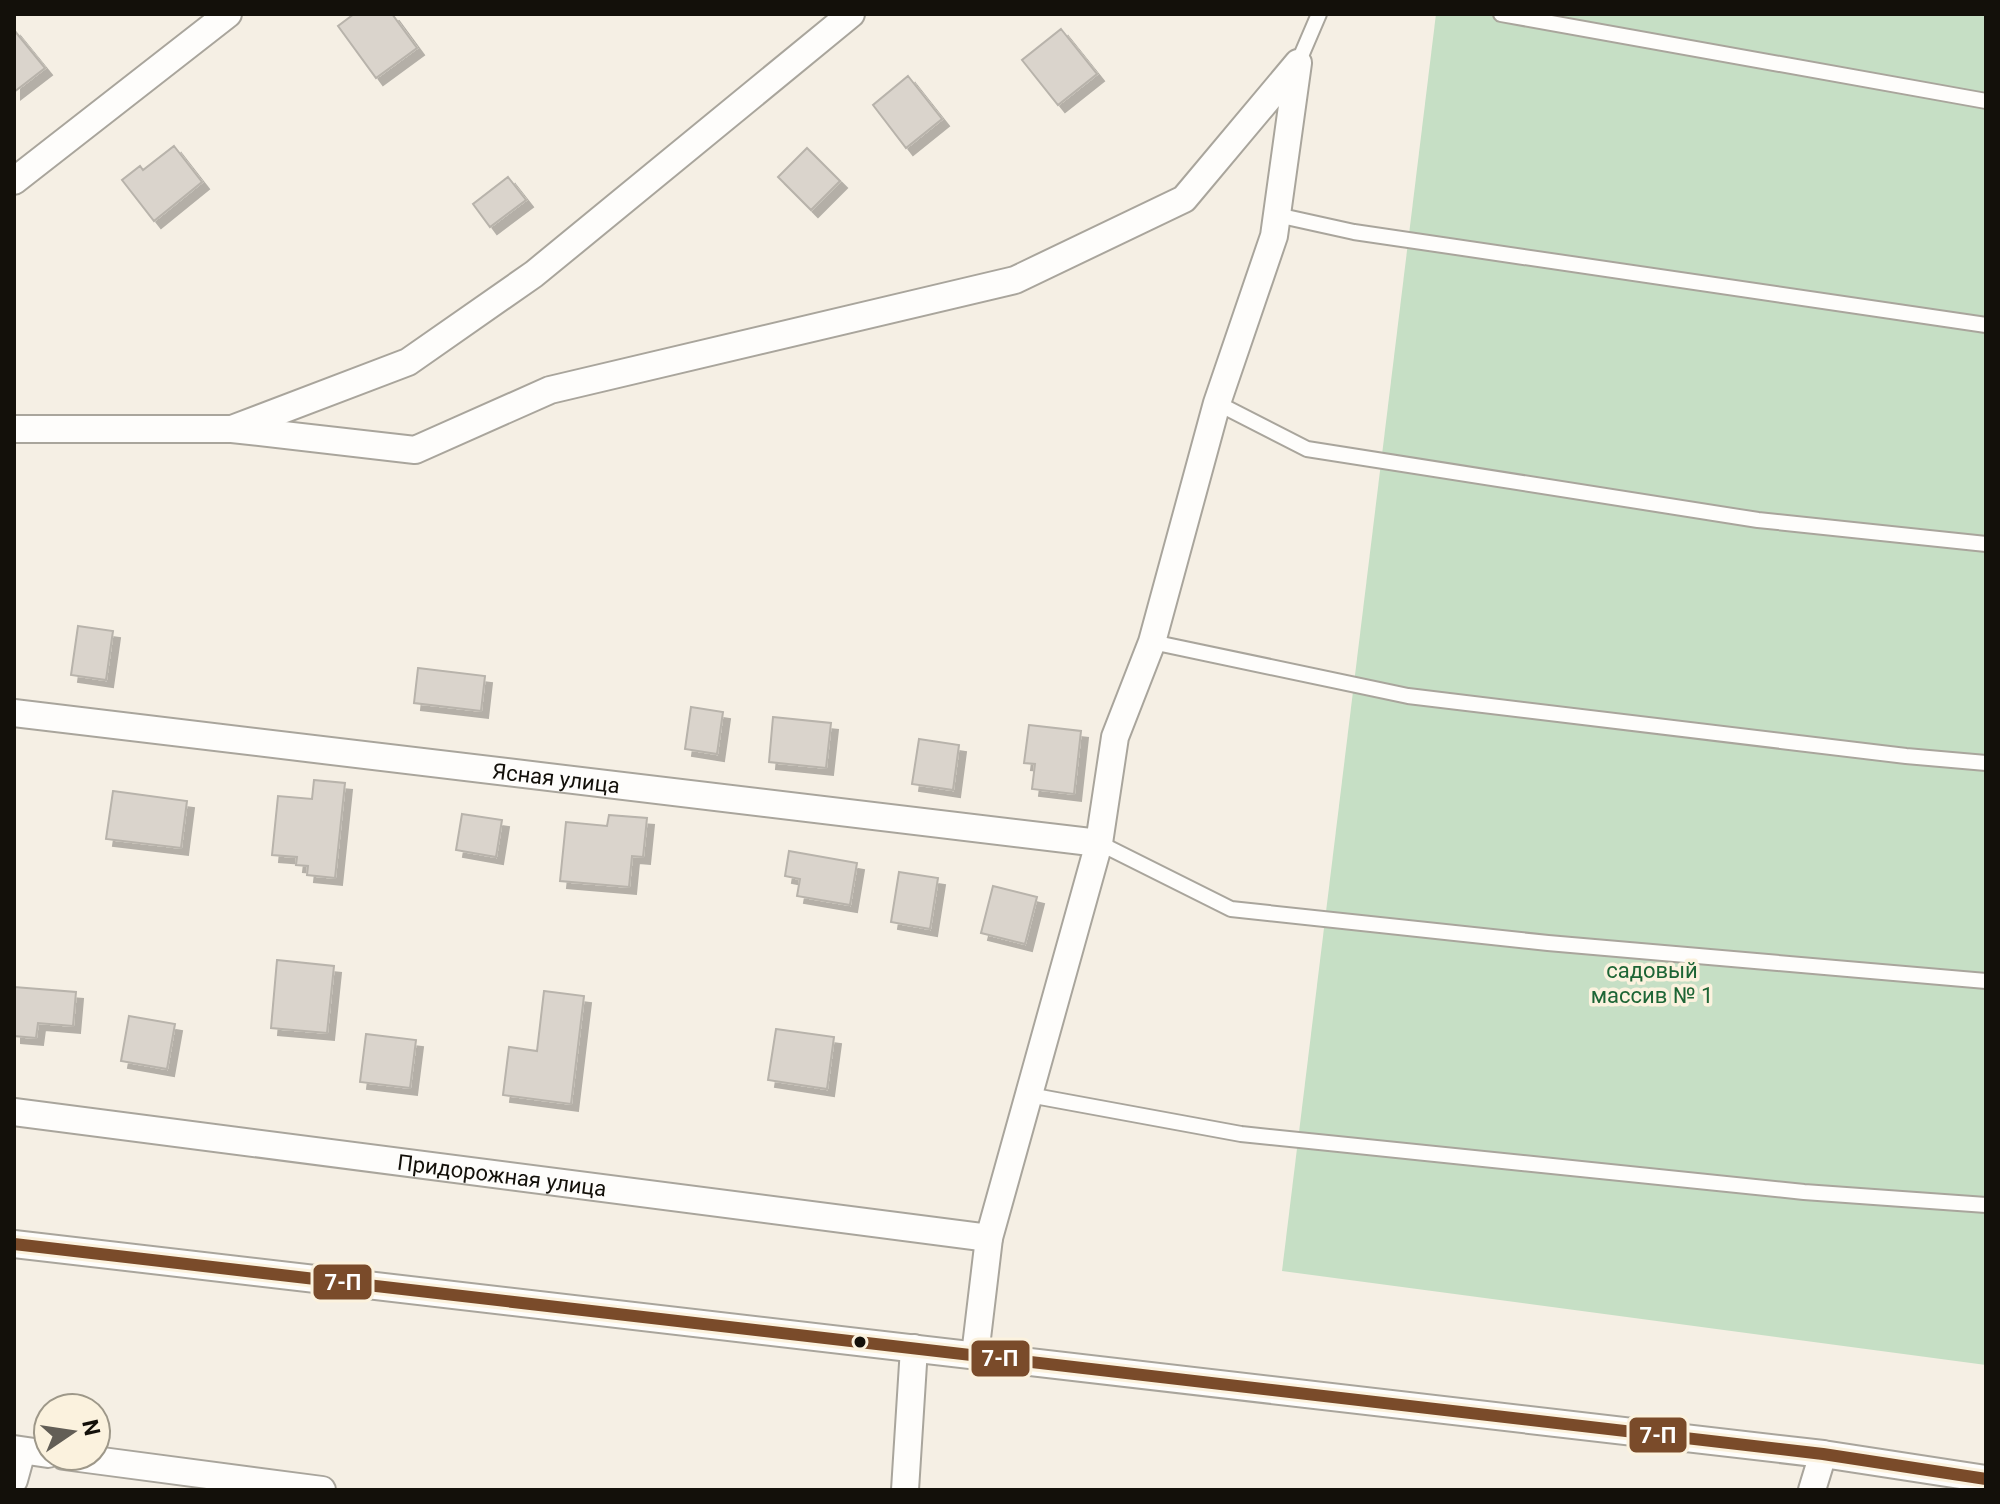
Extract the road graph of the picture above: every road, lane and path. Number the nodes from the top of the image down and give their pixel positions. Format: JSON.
{"nodes":[{"id":1,"x":228,"y":14,"type":"edge"},
{"id":2,"x":851,"y":14,"type":"edge"},
{"id":3,"x":1319,"y":14,"type":"edge"},
{"id":4,"x":1501,"y":14,"type":"edge"},
{"id":5,"x":1298,"y":63,"type":"junction"},
{"id":6,"x":1986,"y":101,"type":"edge"},
{"id":7,"x":14,"y":181,"type":"edge"},
{"id":8,"x":1277,"y":215,"type":"junction"},
{"id":9,"x":1986,"y":325,"type":"edge"},
{"id":10,"x":1217,"y":403,"type":"junction"},
{"id":11,"x":14,"y":429,"type":"edge"},
{"id":12,"x":232,"y":429,"type":"junction"},
{"id":13,"x":1986,"y":544,"type":"edge"},
{"id":14,"x":1152,"y":642,"type":"junction"},
{"id":15,"x":14,"y":713,"type":"edge"},
{"id":16,"x":1986,"y":763,"type":"edge"},
{"id":17,"x":1099,"y":843,"type":"junction"},
{"id":18,"x":1986,"y":981,"type":"edge"},
{"id":19,"x":1029,"y":1095,"type":"junction"},
{"id":20,"x":14,"y":1112,"type":"edge"},
{"id":21,"x":1986,"y":1205,"type":"edge"},
{"id":22,"x":989,"y":1238,"type":"junction"},
{"id":23,"x":14,"y":1244,"type":"edge"},
{"id":24,"x":914,"y":1348,"type":"junction"},
{"id":25,"x":975,"y":1355,"type":"junction"},
{"id":26,"x":28,"y":1451,"type":"edge"},
{"id":27,"x":1823,"y":1454,"type":"junction"},
{"id":28,"x":112,"y":1462,"type":"edge"},
{"id":29,"x":1986,"y":1479,"type":"edge"},
{"id":30,"x":14,"y":1480,"type":"edge"},
{"id":31,"x":322,"y":1490,"type":"edge"},
{"id":32,"x":905,"y":1490,"type":"edge"},
{"id":33,"x":1812,"y":1490,"type":"edge"}],
"edges":[{"from":1,"to":7,"type":"street"},
{"from":2,"to":12,"type":"street"},
{"from":3,"to":5,"type":"lane"},
{"from":4,"to":6,"type":"lane"},
{"from":5,"to":8,"type":"street"},
{"from":5,"to":12,"type":"street"},
{"from":8,"to":9,"type":"lane"},
{"from":8,"to":10,"type":"street"},
{"from":10,"to":13,"type":"lane"},
{"from":10,"to":14,"type":"street"},
{"from":11,"to":12,"type":"street"},
{"from":14,"to":16,"type":"lane"},
{"from":14,"to":17,"type":"street"},
{"from":15,"to":17,"type":"street","name":"Ясная улица"},
{"from":17,"to":18,"type":"lane"},
{"from":17,"to":19,"type":"street"},
{"from":19,"to":21,"type":"lane"},
{"from":19,"to":22,"type":"street"},
{"from":20,"to":22,"type":"street","name":"Придорожная улица"},
{"from":22,"to":25,"type":"street"},
{"from":23,"to":24,"type":"street"},
{"from":24,"to":25,"type":"street"},
{"from":24,"to":32,"type":"street"},
{"from":25,"to":27,"type":"street"},
{"from":26,"to":30,"type":"street"},
{"from":27,"to":29,"type":"street"},
{"from":27,"to":33,"type":"street"},
{"from":28,"to":31,"type":"street"}]}
